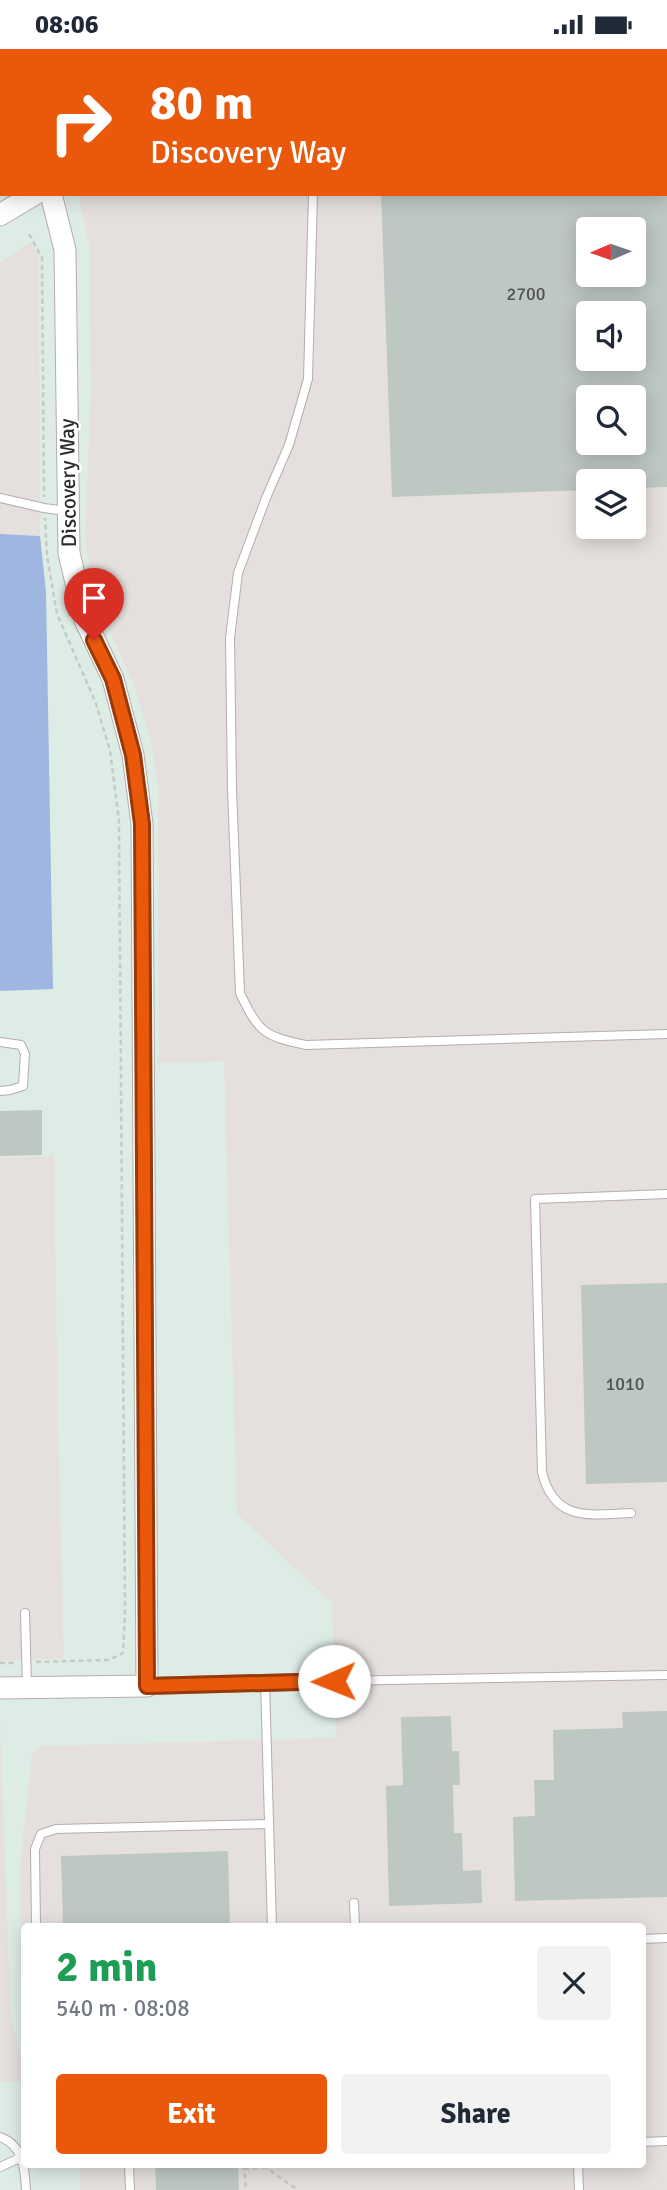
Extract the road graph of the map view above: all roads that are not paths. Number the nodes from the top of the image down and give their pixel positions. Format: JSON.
{"nodes":[{"id":1,"x":32,"y":196,"type":"edge"},
{"id":2,"x":52,"y":196,"type":"edge"},
{"id":3,"x":313,"y":196,"type":"edge"},
{"id":4,"x":0,"y":215,"type":"edge"},
{"id":5,"x":0,"y":498,"type":"edge"},
{"id":6,"x":69,"y":511,"type":"junction"},
{"id":7,"x":667,"y":1034,"type":"edge"},
{"id":8,"x":0,"y":1042,"type":"edge"},
{"id":9,"x":0,"y":1091,"type":"edge"},
{"id":10,"x":667,"y":1194,"type":"edge"},
{"id":11,"x":631,"y":1513,"type":"dead end"},
{"id":12,"x":25,"y":1613,"type":"dead end"},
{"id":13,"x":667,"y":1675,"type":"edge"},
{"id":14,"x":334,"y":1681,"type":"joint"},
{"id":15,"x":265,"y":1682,"type":"junction"},
{"id":16,"x":147,"y":1686,"type":"junction"},
{"id":17,"x":0,"y":1688,"type":"edge"},
{"id":18,"x":27,"y":1688,"type":"junction"},
{"id":19,"x":269,"y":1824,"type":"junction"},
{"id":20,"x":354,"y":1903,"type":"dead end"},
{"id":21,"x":36,"y":1923,"type":"edge"},
{"id":22,"x":272,"y":1923,"type":"edge"},
{"id":23,"x":355,"y":1923,"type":"edge"},
{"id":24,"x":667,"y":1938,"type":"edge"},
{"id":25,"x":646,"y":1939,"type":"edge"},
{"id":26,"x":0,"y":2137,"type":"edge"},
{"id":27,"x":667,"y":2141,"type":"edge"},
{"id":28,"x":646,"y":2142,"type":"edge"},
{"id":29,"x":21,"y":2156,"type":"edge"},
{"id":30,"x":21,"y":2157,"type":"edge"},
{"id":31,"x":0,"y":2167,"type":"edge"},
{"id":32,"x":25,"y":2168,"type":"edge"},
{"id":33,"x":129,"y":2168,"type":"edge"},
{"id":34,"x":578,"y":2168,"type":"edge"},
{"id":35,"x":26,"y":2190,"type":"edge"},
{"id":36,"x":130,"y":2190,"type":"edge"},
{"id":37,"x":579,"y":2190,"type":"edge"}],
"edges":[{"from":1,"to":4,"type":"street"},
{"from":2,"to":6,"type":"street","name":"Discovery Way"},
{"from":3,"to":7,"type":"lane"},
{"from":5,"to":6,"type":"lane"},
{"from":6,"to":16,"type":"street","name":"Discovery Way"},
{"from":8,"to":9,"type":"lane"},
{"from":10,"to":11,"type":"lane"},
{"from":12,"to":18,"type":"lane"},
{"from":13,"to":14,"type":"lane"},
{"from":14,"to":15,"type":"street"},
{"from":15,"to":16,"type":"street"},
{"from":15,"to":19,"type":"lane"},
{"from":16,"to":18,"type":"street"},
{"from":17,"to":18,"type":"street"},
{"from":19,"to":21,"type":"lane"},
{"from":19,"to":22,"type":"lane"},
{"from":20,"to":23,"type":"lane"},
{"from":24,"to":25,"type":"lane"},
{"from":26,"to":29,"type":"lane"},
{"from":27,"to":28,"type":"lane"},
{"from":30,"to":31,"type":"lane"},
{"from":32,"to":35,"type":"lane"},
{"from":33,"to":36,"type":"lane"},
{"from":34,"to":37,"type":"lane"}]}
